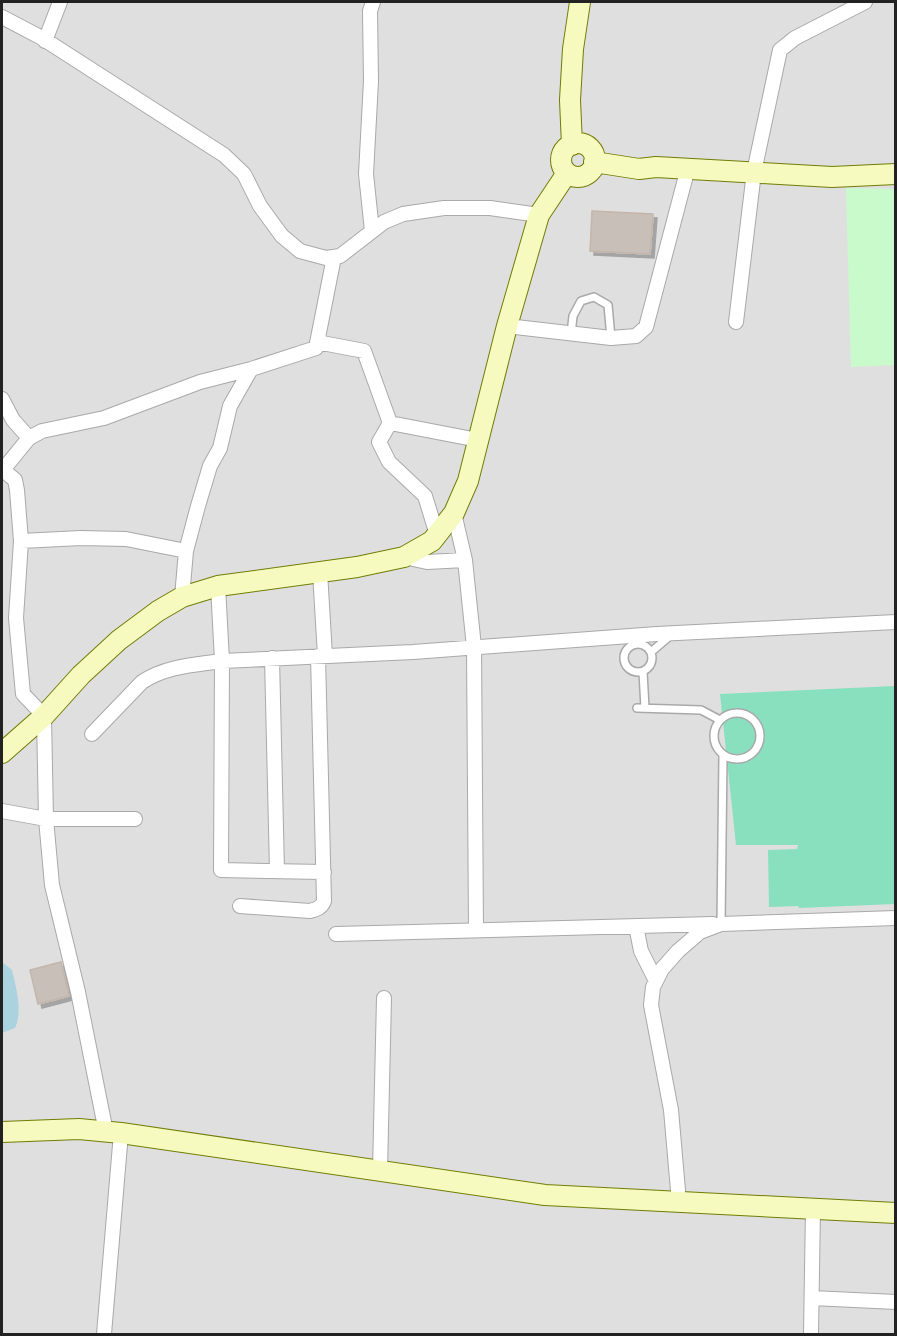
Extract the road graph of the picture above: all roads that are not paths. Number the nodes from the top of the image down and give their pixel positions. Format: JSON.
{"nodes":[{"id":1,"x":60,"y":2,"type":"edge"},
{"id":2,"x":373,"y":2,"type":"edge"},
{"id":3,"x":580,"y":2,"type":"edge"},
{"id":4,"x":865,"y":2,"type":"edge"},
{"id":5,"x":2,"y":17,"type":"edge"},
{"id":6,"x":45,"y":41,"type":"junction"},
{"id":7,"x":572,"y":145,"type":"junction"},
{"id":8,"x":594,"y":162,"type":"junction"},
{"id":9,"x":688,"y":168,"type":"junction"},
{"id":10,"x":754,"y":172,"type":"junction"},
{"id":11,"x":567,"y":173,"type":"junction"},
{"id":12,"x":896,"y":174,"type":"edge"},
{"id":13,"x":540,"y":215,"type":"junction"},
{"id":14,"x":372,"y":231,"type":"junction"},
{"id":15,"x":334,"y":257,"type":"junction"},
{"id":16,"x":736,"y":322,"type":"dead end"},
{"id":17,"x":507,"y":326,"type":"junction"},
{"id":18,"x":571,"y":334,"type":"junction"},
{"id":19,"x":610,"y":338,"type":"junction"},
{"id":20,"x":317,"y":342,"type":"junction"},
{"id":21,"x":251,"y":369,"type":"junction"},
{"id":22,"x":2,"y":399,"type":"edge"},
{"id":23,"x":390,"y":423,"type":"junction"},
{"id":24,"x":29,"y":438,"type":"junction"},
{"id":25,"x":478,"y":440,"type":"junction"},
{"id":26,"x":2,"y":470,"type":"edge"},
{"id":27,"x":454,"y":513,"type":"junction"},
{"id":28,"x":436,"y":535,"type":"junction"},
{"id":29,"x":21,"y":541,"type":"junction"},
{"id":30,"x":186,"y":551,"type":"junction"},
{"id":31,"x":404,"y":557,"type":"junction"},
{"id":32,"x":465,"y":560,"type":"junction"},
{"id":33,"x":320,"y":572,"type":"junction"},
{"id":34,"x":218,"y":586,"type":"junction"},
{"id":35,"x":182,"y":597,"type":"junction"},
{"id":36,"x":896,"y":622,"type":"edge"},
{"id":37,"x":673,"y":634,"type":"junction"},
{"id":38,"x":612,"y":638,"type":"junction"},
{"id":39,"x":474,"y":647,"type":"junction"},
{"id":40,"x":626,"y":652,"type":"junction"},
{"id":41,"x":651,"y":652,"type":"junction"},
{"id":42,"x":321,"y":656,"type":"junction"},
{"id":43,"x":272,"y":658,"type":"junction"},
{"id":44,"x":222,"y":661,"type":"junction"},
{"id":45,"x":643,"y":672,"type":"junction"},
{"id":46,"x":44,"y":717,"type":"junction"},
{"id":47,"x":720,"y":720,"type":"junction"},
{"id":48,"x":92,"y":734,"type":"dead end"},
{"id":49,"x":2,"y":753,"type":"edge"},
{"id":50,"x":723,"y":755,"type":"junction"},
{"id":51,"x":2,"y":811,"type":"edge"},
{"id":52,"x":46,"y":819,"type":"junction"},
{"id":53,"x":135,"y":819,"type":"dead end"},
{"id":54,"x":277,"y":871,"type":"junction"},
{"id":55,"x":324,"y":872,"type":"junction"},
{"id":56,"x":240,"y":906,"type":"dead end"},
{"id":57,"x":896,"y":918,"type":"edge"},
{"id":58,"x":721,"y":924,"type":"junction"},
{"id":59,"x":636,"y":926,"type":"junction"},
{"id":60,"x":476,"y":930,"type":"junction"},
{"id":61,"x":336,"y":934,"type":"dead end"},
{"id":62,"x":656,"y":981,"type":"junction"},
{"id":63,"x":384,"y":998,"type":"dead end"},
{"id":64,"x":2,"y":1132,"type":"edge"},
{"id":65,"x":114,"y":1132,"type":"junction"},
{"id":66,"x":380,"y":1171,"type":"junction"},
{"id":67,"x":679,"y":1202,"type":"junction"},
{"id":68,"x":813,"y":1209,"type":"junction"},
{"id":69,"x":896,"y":1213,"type":"edge"},
{"id":70,"x":812,"y":1298,"type":"junction"},
{"id":71,"x":896,"y":1302,"type":"edge"},
{"id":72,"x":104,"y":1335,"type":"edge"},
{"id":73,"x":811,"y":1335,"type":"edge"}],
"edges":[{"from":1,"to":6,"type":"street"},
{"from":2,"to":14,"type":"street"},
{"from":3,"to":7,"type":"main road"},
{"from":4,"to":10,"type":"street"},
{"from":5,"to":6,"type":"street"},
{"from":6,"to":15,"type":"street"},
{"from":7,"to":8,"type":"main road"},
{"from":7,"to":11,"type":"main road"},
{"from":8,"to":9,"type":"main road"},
{"from":8,"to":11,"type":"main road"},
{"from":9,"to":10,"type":"main road"},
{"from":9,"to":19,"type":"street"},
{"from":10,"to":12,"type":"main road"},
{"from":10,"to":16,"type":"street"},
{"from":11,"to":13,"type":"main road"},
{"from":13,"to":14,"type":"street"},
{"from":13,"to":17,"type":"main road"},
{"from":14,"to":15,"type":"street"},
{"from":15,"to":20,"type":"street"},
{"from":17,"to":18,"type":"street"},
{"from":17,"to":25,"type":"main road"},
{"from":18,"to":19,"type":"street"},
{"from":18,"to":19,"type":"lane"},
{"from":20,"to":21,"type":"street"},
{"from":20,"to":23,"type":"street"},
{"from":21,"to":24,"type":"street"},
{"from":21,"to":30,"type":"street"},
{"from":22,"to":24,"type":"street"},
{"from":23,"to":25,"type":"street"},
{"from":23,"to":28,"type":"street"},
{"from":24,"to":26,"type":"street"},
{"from":25,"to":27,"type":"main road"},
{"from":26,"to":29,"type":"street"},
{"from":27,"to":28,"type":"main road"},
{"from":27,"to":32,"type":"street"},
{"from":28,"to":31,"type":"main road"},
{"from":29,"to":30,"type":"street"},
{"from":29,"to":46,"type":"street"},
{"from":30,"to":35,"type":"street"},
{"from":31,"to":32,"type":"street"},
{"from":31,"to":33,"type":"main road"},
{"from":32,"to":39,"type":"street"},
{"from":33,"to":34,"type":"main road"},
{"from":33,"to":42,"type":"street"},
{"from":34,"to":35,"type":"main road"},
{"from":34,"to":44,"type":"street"},
{"from":35,"to":46,"type":"main road"},
{"from":36,"to":37,"type":"street"},
{"from":37,"to":38,"type":"street"},
{"from":37,"to":41,"type":"lane"},
{"from":38,"to":39,"type":"street"},
{"from":38,"to":40,"type":"lane"},
{"from":39,"to":42,"type":"street"},
{"from":39,"to":60,"type":"street"},
{"from":40,"to":41,"type":"lane"},
{"from":40,"to":45,"type":"lane"},
{"from":41,"to":45,"type":"lane"},
{"from":42,"to":43,"type":"street"},
{"from":42,"to":55,"type":"street"},
{"from":43,"to":44,"type":"street"},
{"from":43,"to":54,"type":"street"},
{"from":44,"to":48,"type":"street"},
{"from":44,"to":54,"type":"street"},
{"from":45,"to":47,"type":"lane"},
{"from":46,"to":49,"type":"main road"},
{"from":46,"to":52,"type":"street"},
{"from":47,"to":50,"type":"lane"},
{"from":47,"to":50,"type":"lane"},
{"from":50,"to":58,"type":"lane"},
{"from":51,"to":52,"type":"street"},
{"from":52,"to":53,"type":"street"},
{"from":52,"to":65,"type":"street"},
{"from":54,"to":55,"type":"street"},
{"from":55,"to":56,"type":"street"},
{"from":57,"to":58,"type":"street"},
{"from":58,"to":59,"type":"street"},
{"from":58,"to":62,"type":"street"},
{"from":59,"to":60,"type":"street"},
{"from":59,"to":62,"type":"street"},
{"from":60,"to":61,"type":"street"},
{"from":62,"to":67,"type":"street"},
{"from":63,"to":66,"type":"street"},
{"from":64,"to":65,"type":"main road"},
{"from":65,"to":66,"type":"main road"},
{"from":65,"to":72,"type":"street"},
{"from":66,"to":67,"type":"main road"},
{"from":67,"to":68,"type":"main road"},
{"from":68,"to":69,"type":"main road"},
{"from":68,"to":70,"type":"street"},
{"from":70,"to":71,"type":"street"},
{"from":70,"to":73,"type":"street"}]}
